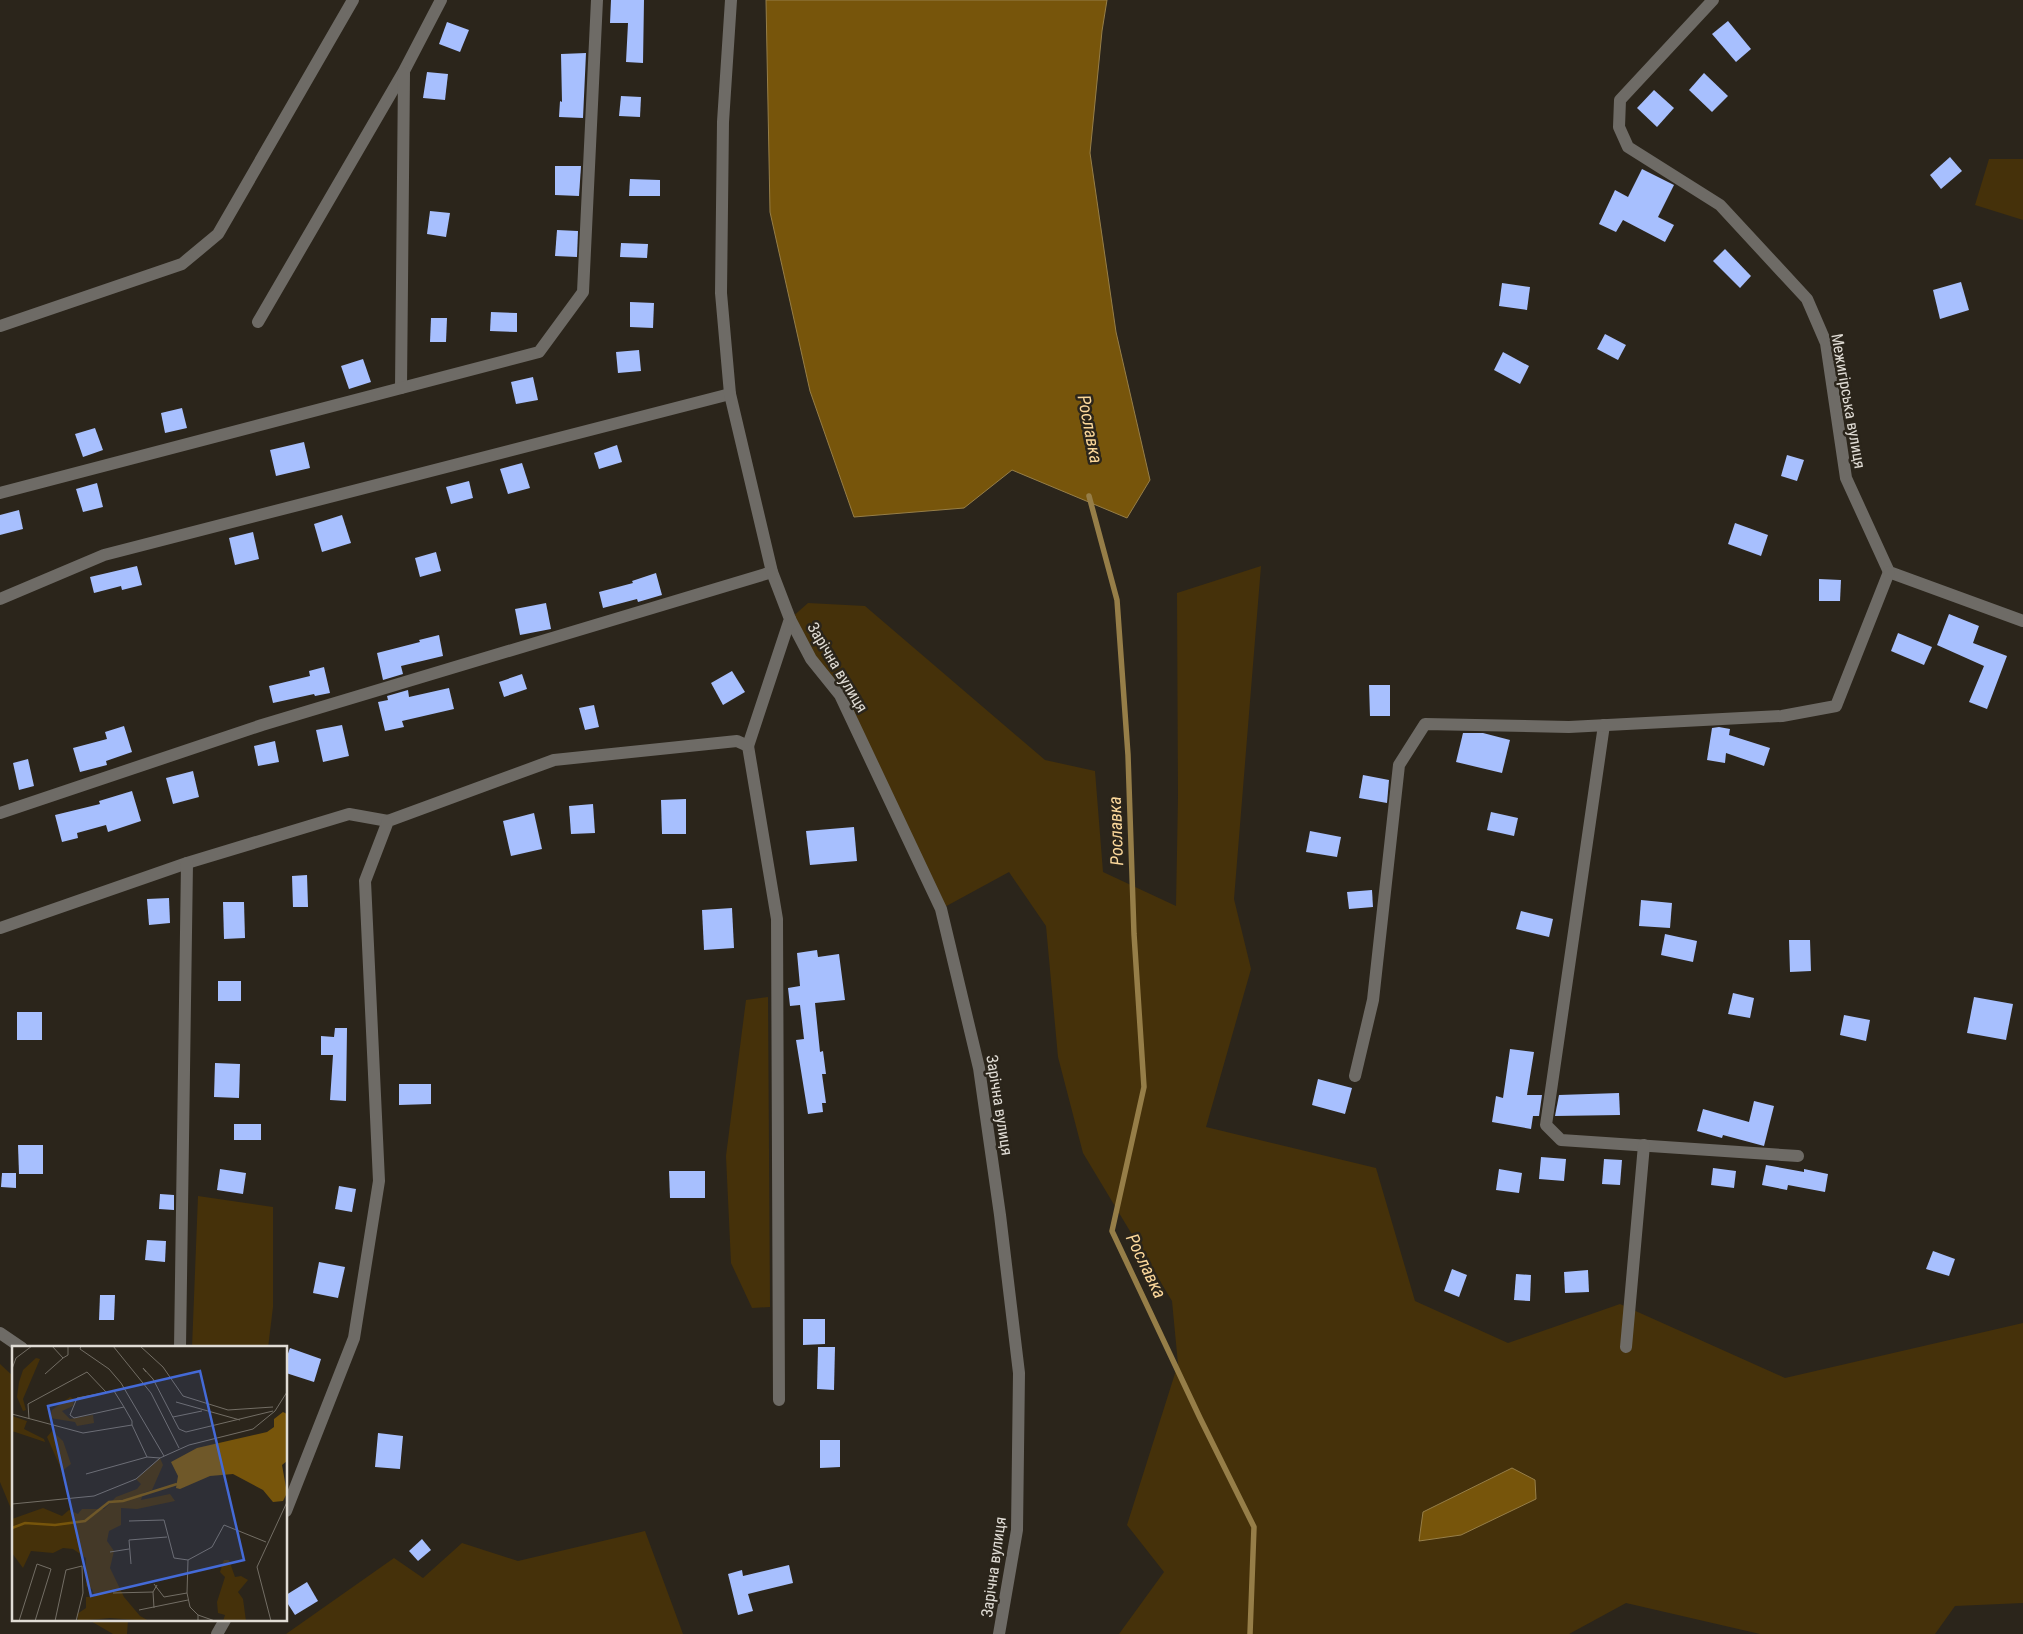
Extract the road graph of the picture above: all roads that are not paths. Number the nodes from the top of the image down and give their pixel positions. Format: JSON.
{"nodes":[{"id":1,"x":353,"y":0,"type":"edge"},
{"id":2,"x":441,"y":0,"type":"edge"},
{"id":3,"x":597,"y":0,"type":"edge"},
{"id":4,"x":731,"y":0,"type":"edge"},
{"id":5,"x":1713,"y":0,"type":"edge"},
{"id":6,"x":404,"y":71,"type":"junction"},
{"id":7,"x":258,"y":322,"type":"dead end"},
{"id":8,"x":0,"y":326,"type":"edge"},
{"id":9,"x":401,"y":388,"type":"junction"},
{"id":10,"x":730,"y":394,"type":"junction"},
{"id":11,"x":0,"y":494,"type":"edge"},
{"id":12,"x":772,"y":572,"type":"junction"},
{"id":13,"x":1889,"y":572,"type":"junction"},
{"id":14,"x":0,"y":600,"type":"edge"},
{"id":15,"x":790,"y":619,"type":"junction"},
{"id":16,"x":2023,"y":621,"type":"edge"},
{"id":17,"x":1604,"y":725,"type":"junction"},
{"id":18,"x":748,"y":746,"type":"junction"},
{"id":19,"x":0,"y":813,"type":"edge"},
{"id":20,"x":388,"y":821,"type":"junction"},
{"id":21,"x":187,"y":863,"type":"junction"},
{"id":22,"x":0,"y":928,"type":"edge"},
{"id":23,"x":1355,"y":1076,"type":"dead end"},
{"id":24,"x":1644,"y":1146,"type":"junction"},
{"id":25,"x":1798,"y":1156,"type":"dead end"},
{"id":26,"x":0,"y":1332,"type":"edge"},
{"id":27,"x":19,"y":1346,"type":"edge"},
{"id":28,"x":180,"y":1346,"type":"edge"},
{"id":29,"x":1626,"y":1347,"type":"dead end"},
{"id":30,"x":779,"y":1400,"type":"dead end"},
{"id":31,"x":288,"y":1506,"type":"edge"},
{"id":32,"x":224,"y":1622,"type":"edge"},
{"id":33,"x":218,"y":1634,"type":"edge"},
{"id":34,"x":999,"y":1634,"type":"edge"}],
"edges":[{"from":1,"to":8,"type":"street"},
{"from":2,"to":6,"type":"street"},
{"from":3,"to":9,"type":"street"},
{"from":4,"to":10,"type":"street","name":"Зарічна вулиця"},
{"from":5,"to":13,"type":"street","name":"Межигірська вулиця"},
{"from":6,"to":7,"type":"street"},
{"from":6,"to":9,"type":"street"},
{"from":9,"to":11,"type":"street"},
{"from":10,"to":12,"type":"street","name":"Зарічна вулиця"},
{"from":10,"to":14,"type":"street"},
{"from":12,"to":15,"type":"street","name":"Зарічна вулиця"},
{"from":12,"to":19,"type":"street"},
{"from":13,"to":16,"type":"street"},
{"from":13,"to":17,"type":"street"},
{"from":15,"to":18,"type":"street"},
{"from":15,"to":34,"type":"street","name":"Зарічна вулиця"},
{"from":17,"to":23,"type":"street"},
{"from":17,"to":24,"type":"street"},
{"from":18,"to":20,"type":"street"},
{"from":18,"to":30,"type":"street"},
{"from":20,"to":21,"type":"street"},
{"from":20,"to":31,"type":"street"},
{"from":21,"to":22,"type":"street"},
{"from":21,"to":28,"type":"street"},
{"from":24,"to":25,"type":"street"},
{"from":24,"to":29,"type":"street"},
{"from":26,"to":27,"type":"street"},
{"from":32,"to":33,"type":"street"}]}
